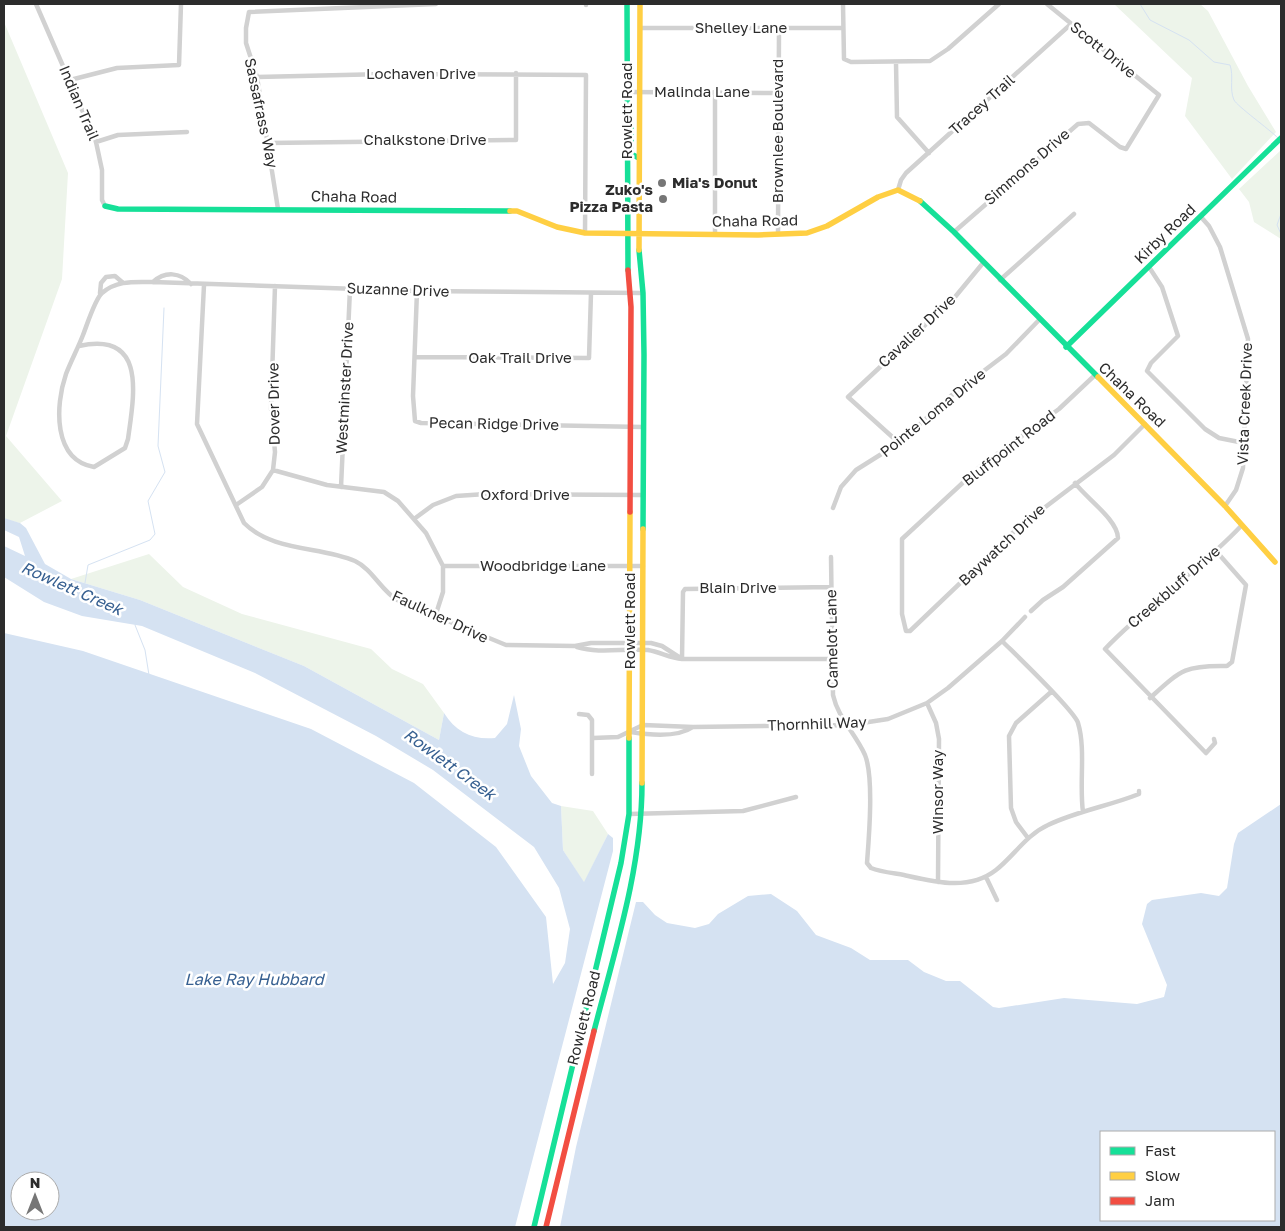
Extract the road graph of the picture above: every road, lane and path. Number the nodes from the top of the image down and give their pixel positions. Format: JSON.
{"nodes":[{"id":1,"x":36,"y":4,"type":"edge"},
{"id":2,"x":181,"y":4,"type":"edge"},
{"id":3,"x":427,"y":4,"type":"edge"},
{"id":4,"x":436,"y":4,"type":"edge"},
{"id":5,"x":627,"y":4,"type":"edge"},
{"id":6,"x":640,"y":4,"type":"edge"},
{"id":7,"x":843,"y":4,"type":"edge"},
{"id":8,"x":999,"y":4,"type":"edge"},
{"id":9,"x":1047,"y":4,"type":"edge"},
{"id":10,"x":358,"y":5,"type":"edge"},
{"id":11,"x":288,"y":6,"type":"edge"},
{"id":12,"x":1071,"y":24,"type":"junction"},
{"id":13,"x":640,"y":28,"type":"junction"},
{"id":14,"x":779,"y":28,"type":"junction"},
{"id":15,"x":843,"y":28,"type":"junction"},
{"id":16,"x":896,"y":63,"type":"junction"},
{"id":17,"x":516,"y":73,"type":"junction"},
{"id":18,"x":257,"y":77,"type":"junction"},
{"id":19,"x":70,"y":80,"type":"junction"},
{"id":20,"x":627,"y":92,"type":"junction"},
{"id":21,"x":639,"y":92,"type":"junction"},
{"id":22,"x":715,"y":92,"type":"junction"},
{"id":23,"x":777,"y":93,"type":"junction"},
{"id":24,"x":1159,"y":95,"type":"joint"},
{"id":25,"x":626,"y":117,"type":"junction"},
{"id":26,"x":188,"y":132,"type":"dead end"},
{"id":27,"x":1281,"y":138,"type":"edge"},
{"id":28,"x":96,"y":142,"type":"junction"},
{"id":29,"x":268,"y":143,"type":"junction"},
{"id":30,"x":929,"y":153,"type":"junction"},
{"id":31,"x":639,"y":158,"type":"junction"},
{"id":32,"x":898,"y":190,"type":"junction"},
{"id":33,"x":105,"y":206,"type":"joint"},
{"id":34,"x":278,"y":209,"type":"junction"},
{"id":35,"x":1074,"y":214,"type":"dead end"},
{"id":36,"x":1201,"y":216,"type":"junction"},
{"id":37,"x":954,"y":232,"type":"junction"},
{"id":38,"x":585,"y":233,"type":"junction"},
{"id":39,"x":626,"y":234,"type":"junction"},
{"id":40,"x":714,"y":234,"type":"junction"},
{"id":41,"x":778,"y":234,"type":"junction"},
{"id":42,"x":639,"y":235,"type":"junction"},
{"id":43,"x":983,"y":263,"type":"junction"},
{"id":44,"x":1149,"y":267,"type":"junction"},
{"id":45,"x":1000,"y":280,"type":"junction"},
{"id":46,"x":122,"y":282,"type":"junction"},
{"id":47,"x":153,"y":282,"type":"junction"},
{"id":48,"x":191,"y":284,"type":"junction"},
{"id":49,"x":204,"y":285,"type":"junction"},
{"id":50,"x":275,"y":286,"type":"junction"},
{"id":51,"x":350,"y":289,"type":"junction"},
{"id":52,"x":417,"y":291,"type":"junction"},
{"id":53,"x":100,"y":293,"type":"junction"},
{"id":54,"x":591,"y":293,"type":"junction"},
{"id":55,"x":642,"y":293,"type":"junction"},
{"id":56,"x":630,"y":294,"type":"junction"},
{"id":57,"x":1039,"y":320,"type":"junction"},
{"id":58,"x":79,"y":346,"type":"junction"},
{"id":59,"x":1066,"y":347,"type":"junction"},
{"id":60,"x":415,"y":357,"type":"junction"},
{"id":61,"x":1094,"y":376,"type":"junction"},
{"id":62,"x":1145,"y":424,"type":"junction"},
{"id":63,"x":631,"y":426,"type":"junction"},
{"id":64,"x":643,"y":427,"type":"junction"},
{"id":65,"x":899,"y":443,"type":"junction"},
{"id":66,"x":1244,"y":443,"type":"junction"},
{"id":67,"x":273,"y":470,"type":"junction"},
{"id":68,"x":1075,"y":483,"type":"junction"},
{"id":69,"x":341,"y":487,"type":"junction"},
{"id":70,"x":630,"y":495,"type":"junction"},
{"id":71,"x":643,"y":495,"type":"junction"},
{"id":72,"x":236,"y":505,"type":"junction"},
{"id":73,"x":1225,"y":506,"type":"junction"},
{"id":74,"x":833,"y":508,"type":"dead end"},
{"id":75,"x":414,"y":519,"type":"junction"},
{"id":76,"x":1242,"y":525,"type":"junction"},
{"id":77,"x":1216,"y":551,"type":"junction"},
{"id":78,"x":831,"y":557,"type":"dead end"},
{"id":79,"x":1275,"y":562,"type":"dead end"},
{"id":80,"x":443,"y":566,"type":"junction"},
{"id":81,"x":630,"y":566,"type":"junction"},
{"id":82,"x":643,"y":566,"type":"junction"},
{"id":83,"x":831,"y":587,"type":"junction"},
{"id":84,"x":1030,"y":611,"type":"dead end"},
{"id":85,"x":435,"y":617,"type":"junction"},
{"id":86,"x":1025,"y":617,"type":"dead end"},
{"id":87,"x":908,"y":632,"type":"joint"},
{"id":88,"x":1002,"y":641,"type":"junction"},
{"id":89,"x":630,"y":642,"type":"junction"},
{"id":90,"x":643,"y":642,"type":"junction"},
{"id":91,"x":575,"y":646,"type":"junction"},
{"id":92,"x":630,"y":650,"type":"junction"},
{"id":93,"x":643,"y":650,"type":"junction"},
{"id":94,"x":682,"y":659,"type":"junction"},
{"id":95,"x":832,"y":659,"type":"junction"},
{"id":96,"x":1051,"y":692,"type":"junction"},
{"id":97,"x":1150,"y":698,"type":"junction"},
{"id":98,"x":927,"y":704,"type":"junction"},
{"id":99,"x":579,"y":714,"type":"dead end"},
{"id":100,"x":643,"y":725,"type":"junction"},
{"id":101,"x":849,"y":725,"type":"junction"},
{"id":102,"x":693,"y":727,"type":"junction"},
{"id":103,"x":630,"y":732,"type":"junction"},
{"id":104,"x":643,"y":734,"type":"junction"},
{"id":105,"x":593,"y":738,"type":"junction"},
{"id":106,"x":1214,"y":739,"type":"dead end"},
{"id":107,"x":592,"y":774,"type":"dead end"},
{"id":108,"x":1139,"y":791,"type":"dead end"},
{"id":109,"x":796,"y":797,"type":"dead end"},
{"id":110,"x":1084,"y":812,"type":"junction"},
{"id":111,"x":642,"y":813,"type":"junction"},
{"id":112,"x":628,"y":814,"type":"junction"},
{"id":113,"x":1028,"y":838,"type":"junction"},
{"id":114,"x":986,"y":877,"type":"junction"},
{"id":115,"x":938,"y":882,"type":"junction"},
{"id":116,"x":997,"y":900,"type":"dead end"},
{"id":117,"x":534,"y":1227,"type":"edge"},
{"id":118,"x":546,"y":1227,"type":"edge"}],
"edges":[{"from":1,"to":19,"type":"street","name":"Indian Trail"},
{"from":2,"to":19,"type":"street"},
{"from":3,"to":4,"type":"street"},
{"from":3,"to":10,"type":"street"},
{"from":5,"to":20,"type":"main road","name":"Rowlett Road"},
{"from":6,"to":13,"type":"main road","name":"Rowlett Road"},
{"from":7,"to":15,"type":"street"},
{"from":8,"to":16,"type":"street"},
{"from":9,"to":12,"type":"street","name":"Scott Drive"},
{"from":10,"to":11,"type":"street"},
{"from":11,"to":18,"type":"street","name":"Sassafrass Way"},
{"from":12,"to":24,"type":"street","name":"Scott Drive"},
{"from":12,"to":30,"type":"street","name":"Tracey Trail"},
{"from":13,"to":14,"type":"street","name":"Shelley Lane"},
{"from":13,"to":21,"type":"main road","name":"Rowlett Road"},
{"from":14,"to":15,"type":"street","name":"Shelley Lane"},
{"from":14,"to":23,"type":"street","name":"Brownlee Boulevard"},
{"from":15,"to":16,"type":"street"},
{"from":16,"to":30,"type":"street"},
{"from":17,"to":18,"type":"street","name":"Lochaven Drive"},
{"from":17,"to":29,"type":"street","name":"Chalkstone Drive"},
{"from":17,"to":38,"type":"street","name":"Lochaven Drive"},
{"from":18,"to":29,"type":"street","name":"Sassafrass Way"},
{"from":19,"to":28,"type":"street","name":"Indian Trail"},
{"from":20,"to":21,"type":"street","name":"Malinda Lane"},
{"from":20,"to":25,"type":"main road","name":"Rowlett Road"},
{"from":21,"to":22,"type":"street","name":"Malinda Lane"},
{"from":21,"to":31,"type":"main road","name":"Rowlett Road"},
{"from":22,"to":23,"type":"street","name":"Malinda Lane"},
{"from":22,"to":40,"type":"street"},
{"from":23,"to":41,"type":"street","name":"Brownlee Boulevard"},
{"from":24,"to":37,"type":"street","name":"Simmons Drive"},
{"from":25,"to":31,"type":"main road"},
{"from":25,"to":39,"type":"main road","name":"Rowlett Road"},
{"from":26,"to":28,"type":"street"},
{"from":27,"to":36,"type":"main road","name":"Kirby Road"},
{"from":28,"to":33,"type":"street","name":"Indian Trail"},
{"from":29,"to":34,"type":"street","name":"Sassafrass Way"},
{"from":30,"to":32,"type":"street","name":"Tracey Trail"},
{"from":31,"to":42,"type":"main road","name":"Rowlett Road"},
{"from":32,"to":37,"type":"main road","name":"Chaha Road"},
{"from":32,"to":41,"type":"main road","name":"Chaha Road"},
{"from":33,"to":34,"type":"main road","name":"Chaha Road"},
{"from":34,"to":38,"type":"main road","name":"Chaha Road"},
{"from":35,"to":45,"type":"street"},
{"from":36,"to":44,"type":"main road","name":"Kirby Road"},
{"from":36,"to":66,"type":"street","name":"Vista Creek Drive"},
{"from":37,"to":43,"type":"main road","name":"Chaha Road"},
{"from":38,"to":39,"type":"main road","name":"Chaha Road"},
{"from":39,"to":42,"type":"main road","name":"Chaha Road"},
{"from":39,"to":56,"type":"main road","name":"Rowlett Road"},
{"from":40,"to":41,"type":"main road","name":"Chaha Road"},
{"from":40,"to":42,"type":"main road","name":"Chaha Road"},
{"from":42,"to":55,"type":"main road","name":"Rowlett Road"},
{"from":43,"to":45,"type":"main road","name":"Chaha Road"},
{"from":43,"to":65,"type":"street","name":"Cavalier Drive"},
{"from":44,"to":59,"type":"main road","name":"Kirby Road"},
{"from":44,"to":66,"type":"street"},
{"from":45,"to":57,"type":"main road","name":"Chaha Road"},
{"from":46,"to":47,"type":"street"},
{"from":46,"to":53,"type":"street"},
{"from":46,"to":53,"type":"street"},
{"from":47,"to":48,"type":"street","name":"Suzanne Drive"},
{"from":47,"to":48,"type":"street"},
{"from":48,"to":49,"type":"street","name":"Suzanne Drive"},
{"from":49,"to":50,"type":"street","name":"Suzanne Drive"},
{"from":49,"to":72,"type":"street","name":"Faulkner Drive"},
{"from":50,"to":51,"type":"street","name":"Suzanne Drive"},
{"from":50,"to":67,"type":"street","name":"Dover Drive"},
{"from":51,"to":52,"type":"street","name":"Suzanne Drive"},
{"from":51,"to":69,"type":"street","name":"Westminster Drive"},
{"from":52,"to":54,"type":"street","name":"Suzanne Drive"},
{"from":52,"to":60,"type":"street","name":"Pecan Ridge Drive"},
{"from":53,"to":58,"type":"street"},
{"from":54,"to":56,"type":"street","name":"Suzanne Drive"},
{"from":54,"to":60,"type":"street","name":"Oak Trail Drive"},
{"from":55,"to":56,"type":"street","name":"Suzanne Drive"},
{"from":55,"to":64,"type":"main road","name":"Rowlett Road"},
{"from":56,"to":63,"type":"main road","name":"Rowlett Road"},
{"from":57,"to":59,"type":"main road","name":"Chaha Road"},
{"from":57,"to":65,"type":"street","name":"Pointe Loma Drive"},
{"from":58,"to":58,"type":"street"},
{"from":59,"to":61,"type":"main road","name":"Chaha Road"},
{"from":60,"to":63,"type":"street","name":"Pecan Ridge Drive"},
{"from":61,"to":62,"type":"main road","name":"Chaha Road"},
{"from":61,"to":87,"type":"street","name":"Bluffpoint Road"},
{"from":62,"to":68,"type":"street","name":"Baywatch Drive"},
{"from":62,"to":73,"type":"main road","name":"Chaha Road"},
{"from":63,"to":64,"type":"street","name":"Pecan Ridge Drive"},
{"from":63,"to":70,"type":"main road","name":"Rowlett Road"},
{"from":64,"to":71,"type":"main road","name":"Rowlett Road"},
{"from":65,"to":74,"type":"street","name":"Pointe Loma Drive"},
{"from":66,"to":73,"type":"street","name":"Vista Creek Drive"},
{"from":67,"to":69,"type":"street"},
{"from":67,"to":72,"type":"street"},
{"from":68,"to":84,"type":"street"},
{"from":68,"to":87,"type":"street","name":"Baywatch Drive"},
{"from":69,"to":75,"type":"street"},
{"from":70,"to":71,"type":"street","name":"Oxford Drive"},
{"from":70,"to":75,"type":"street","name":"Oxford Drive"},
{"from":70,"to":81,"type":"main road","name":"Rowlett Road"},
{"from":71,"to":82,"type":"main road","name":"Rowlett Road"},
{"from":72,"to":85,"type":"street","name":"Faulkner Drive"},
{"from":73,"to":76,"type":"main road","name":"Chaha Road"},
{"from":75,"to":80,"type":"street"},
{"from":76,"to":77,"type":"street","name":"Creekbluff Drive"},
{"from":76,"to":79,"type":"main road","name":"Chaha Road"},
{"from":77,"to":97,"type":"street","name":"Creekbluff Drive"},
{"from":77,"to":97,"type":"street"},
{"from":78,"to":83,"type":"street","name":"Camelot Lane"},
{"from":80,"to":81,"type":"street","name":"Woodbridge Lane"},
{"from":80,"to":85,"type":"street"},
{"from":81,"to":82,"type":"street","name":"Woodbridge Lane"},
{"from":81,"to":89,"type":"main road","name":"Rowlett Road"},
{"from":82,"to":90,"type":"main road","name":"Rowlett Road"},
{"from":83,"to":94,"type":"street","name":"Blain Drive"},
{"from":83,"to":95,"type":"street","name":"Camelot Lane"},
{"from":85,"to":91,"type":"street","name":"Faulkner Drive"},
{"from":86,"to":88,"type":"street","name":"Thornhill Way"},
{"from":88,"to":96,"type":"street"},
{"from":88,"to":98,"type":"street","name":"Thornhill Way"},
{"from":89,"to":90,"type":"street","name":"Faulkner Drive"},
{"from":89,"to":91,"type":"street","name":"Faulkner Drive"},
{"from":89,"to":92,"type":"main road","name":"Rowlett Road"},
{"from":90,"to":93,"type":"main road","name":"Rowlett Road"},
{"from":90,"to":94,"type":"street","name":"Faulkner Drive"},
{"from":91,"to":92,"type":"street","name":"Faulkner Drive"},
{"from":92,"to":93,"type":"street","name":"Faulkner Drive"},
{"from":92,"to":103,"type":"main road","name":"Rowlett Road"},
{"from":93,"to":94,"type":"street","name":"Faulkner Drive"},
{"from":93,"to":100,"type":"main road","name":"Rowlett Road"},
{"from":94,"to":95,"type":"street","name":"Faulkner Drive"},
{"from":95,"to":101,"type":"street","name":"Camelot Lane"},
{"from":96,"to":110,"type":"street"},
{"from":96,"to":113,"type":"street"},
{"from":97,"to":106,"type":"street"},
{"from":98,"to":101,"type":"street","name":"Thornhill Way"},
{"from":98,"to":115,"type":"street","name":"Winsor Way"},
{"from":99,"to":105,"type":"street"},
{"from":100,"to":102,"type":"street","name":"Thornhill Way"},
{"from":100,"to":103,"type":"street"},
{"from":100,"to":104,"type":"main road","name":"Rowlett Road"},
{"from":101,"to":102,"type":"street","name":"Thornhill Way"},
{"from":101,"to":115,"type":"street","name":"Camelot Lane"},
{"from":102,"to":104,"type":"street","name":"Thornhill Way"},
{"from":103,"to":104,"type":"street","name":"Thornhill Way"},
{"from":103,"to":105,"type":"street"},
{"from":103,"to":112,"type":"main road","name":"Rowlett Road"},
{"from":104,"to":111,"type":"main road","name":"Rowlett Road"},
{"from":105,"to":107,"type":"street"},
{"from":108,"to":110,"type":"street"},
{"from":109,"to":111,"type":"street"},
{"from":110,"to":113,"type":"street"},
{"from":111,"to":112,"type":"street"},
{"from":111,"to":118,"type":"main road","name":"Rowlett Road"},
{"from":112,"to":117,"type":"main road","name":"Rowlett Road"},
{"from":113,"to":114,"type":"street"},
{"from":114,"to":115,"type":"street"},
{"from":114,"to":116,"type":"street"}]}
